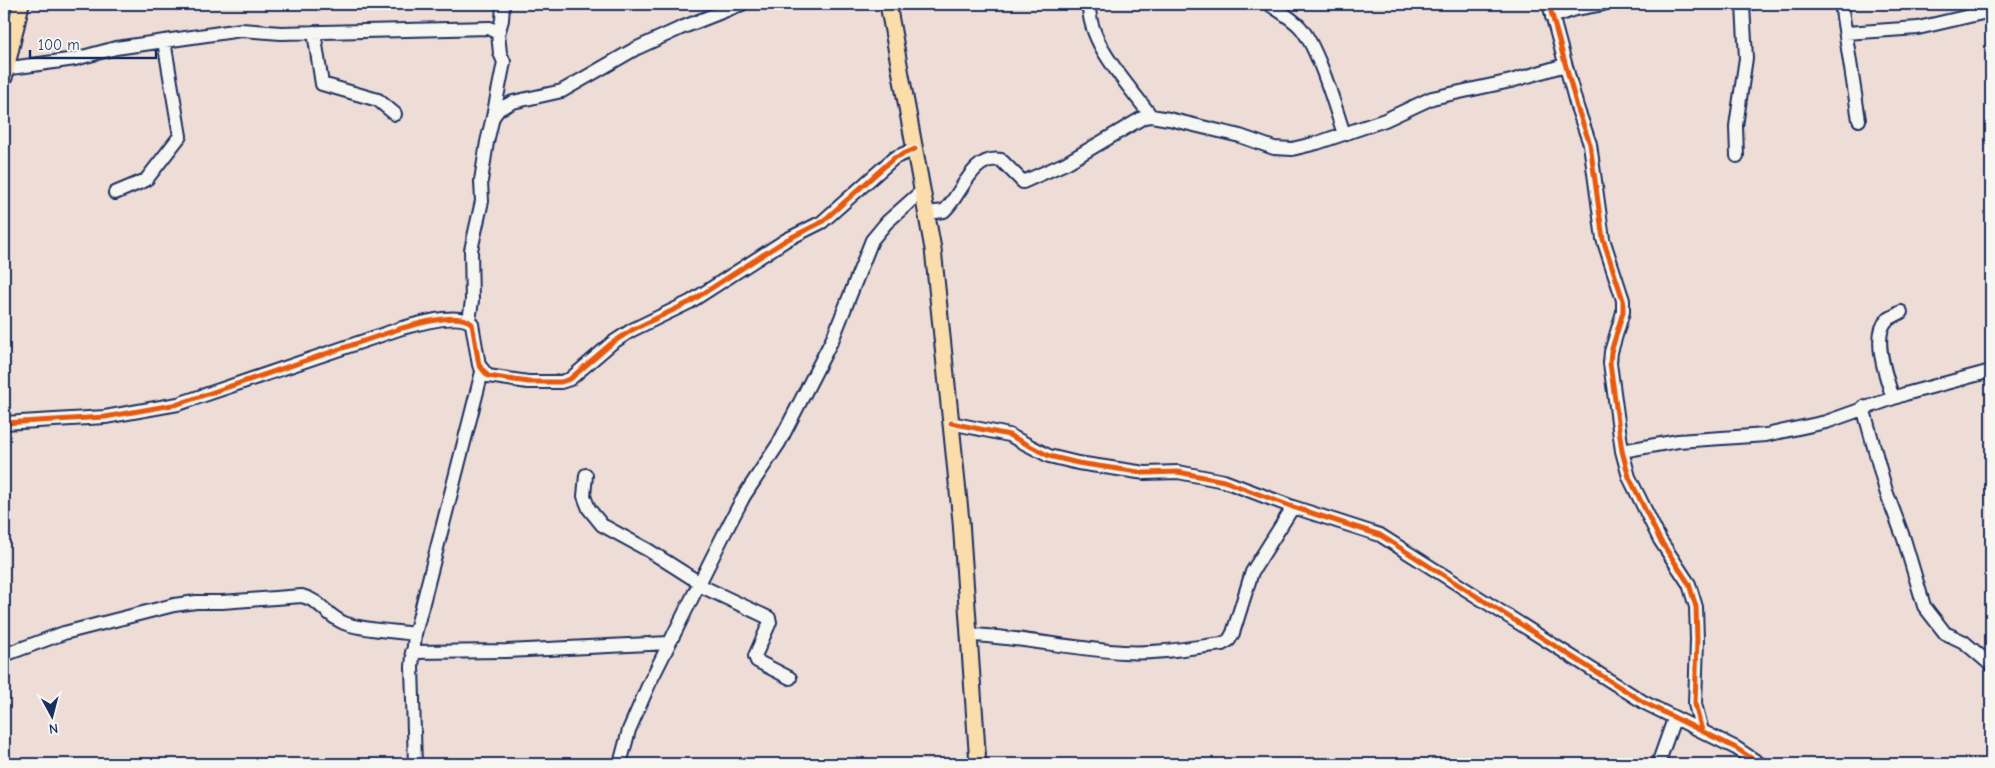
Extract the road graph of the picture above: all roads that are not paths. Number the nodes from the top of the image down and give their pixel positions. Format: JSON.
{"nodes":[{"id":1,"x":20,"y":4,"type":"edge"},
{"id":2,"x":504,"y":4,"type":"edge"},
{"id":3,"x":742,"y":4,"type":"edge"},
{"id":4,"x":888,"y":4,"type":"edge"},
{"id":5,"x":1089,"y":4,"type":"edge"},
{"id":6,"x":1269,"y":4,"type":"edge"},
{"id":7,"x":1549,"y":4,"type":"edge"},
{"id":8,"x":1603,"y":4,"type":"edge"},
{"id":9,"x":1749,"y":4,"type":"edge"},
{"id":10,"x":1841,"y":4,"type":"edge"},
{"id":11,"x":1991,"y":11,"type":"edge"},
{"id":12,"x":1552,"y":17,"type":"junction"},
{"id":13,"x":314,"y":32,"type":"junction"},
{"id":14,"x":1846,"y":33,"type":"junction"},
{"id":15,"x":498,"y":34,"type":"junction"},
{"id":16,"x":164,"y":41,"type":"junction"},
{"id":17,"x":1565,"y":65,"type":"junction"},
{"id":18,"x":5,"y":71,"type":"edge"},
{"id":19,"x":498,"y":92,"type":"junction"},
{"id":20,"x":524,"y":99,"type":"junction"},
{"id":21,"x":395,"y":114,"type":"dead end"},
{"id":22,"x":1151,"y":116,"type":"junction"},
{"id":23,"x":493,"y":117,"type":"junction"},
{"id":24,"x":1859,"y":120,"type":"dead end"},
{"id":25,"x":1344,"y":134,"type":"junction"},
{"id":26,"x":915,"y":149,"type":"junction"},
{"id":27,"x":1737,"y":156,"type":"dead end"},
{"id":28,"x":923,"y":190,"type":"junction"},
{"id":29,"x":115,"y":193,"type":"dead end"},
{"id":30,"x":927,"y":213,"type":"junction"},
{"id":31,"x":1901,"y":312,"type":"dead end"},
{"id":32,"x":468,"y":320,"type":"junction"},
{"id":33,"x":1991,"y":371,"type":"edge"},
{"id":34,"x":482,"y":372,"type":"junction"},
{"id":35,"x":1893,"y":398,"type":"junction"},
{"id":36,"x":1863,"y":407,"type":"junction"},
{"id":37,"x":4,"y":423,"type":"edge"},
{"id":38,"x":951,"y":423,"type":"junction"},
{"id":39,"x":1622,"y":451,"type":"junction"},
{"id":40,"x":586,"y":475,"type":"dead end"},
{"id":41,"x":1293,"y":507,"type":"junction"},
{"id":42,"x":700,"y":584,"type":"junction"},
{"id":43,"x":415,"y":634,"type":"junction"},
{"id":44,"x":970,"y":635,"type":"junction"},
{"id":45,"x":669,"y":644,"type":"junction"},
{"id":46,"x":412,"y":652,"type":"junction"},
{"id":47,"x":4,"y":655,"type":"edge"},
{"id":48,"x":1991,"y":665,"type":"edge"},
{"id":49,"x":790,"y":678,"type":"dead end"},
{"id":50,"x":1674,"y":719,"type":"junction"},
{"id":51,"x":1702,"y":731,"type":"junction"},
{"id":52,"x":415,"y":764,"type":"edge"},
{"id":53,"x":620,"y":764,"type":"edge"},
{"id":54,"x":978,"y":764,"type":"edge"},
{"id":55,"x":1658,"y":764,"type":"edge"},
{"id":56,"x":1760,"y":764,"type":"edge"}],
"edges":[{"from":1,"to":18,"type":"main road"},
{"from":2,"to":15,"type":"street"},
{"from":3,"to":20,"type":"street"},
{"from":4,"to":26,"type":"main road"},
{"from":5,"to":22,"type":"street"},
{"from":6,"to":25,"type":"street"},
{"from":7,"to":12,"type":"street"},
{"from":8,"to":12,"type":"street"},
{"from":9,"to":27,"type":"street"},
{"from":10,"to":14,"type":"street"},
{"from":11,"to":14,"type":"street"},
{"from":12,"to":17,"type":"street"},
{"from":13,"to":15,"type":"street"},
{"from":13,"to":16,"type":"street"},
{"from":13,"to":21,"type":"street"},
{"from":14,"to":24,"type":"street"},
{"from":15,"to":19,"type":"street"},
{"from":16,"to":18,"type":"street"},
{"from":16,"to":29,"type":"street"},
{"from":17,"to":25,"type":"street"},
{"from":17,"to":39,"type":"street"},
{"from":19,"to":20,"type":"street"},
{"from":19,"to":23,"type":"street"},
{"from":20,"to":23,"type":"street"},
{"from":22,"to":25,"type":"street"},
{"from":22,"to":30,"type":"street"},
{"from":23,"to":32,"type":"street"},
{"from":26,"to":28,"type":"main road"},
{"from":26,"to":34,"type":"street"},
{"from":28,"to":30,"type":"main road"},
{"from":28,"to":42,"type":"street"},
{"from":30,"to":38,"type":"main road"},
{"from":31,"to":35,"type":"street"},
{"from":32,"to":34,"type":"street"},
{"from":32,"to":37,"type":"street"},
{"from":33,"to":35,"type":"street"},
{"from":34,"to":43,"type":"street"},
{"from":35,"to":36,"type":"street"},
{"from":36,"to":39,"type":"street"},
{"from":36,"to":48,"type":"street"},
{"from":38,"to":41,"type":"street"},
{"from":38,"to":44,"type":"main road"},
{"from":39,"to":51,"type":"street"},
{"from":40,"to":42,"type":"street"},
{"from":41,"to":44,"type":"street"},
{"from":41,"to":50,"type":"street"},
{"from":42,"to":45,"type":"street"},
{"from":42,"to":49,"type":"street"},
{"from":43,"to":46,"type":"street"},
{"from":43,"to":47,"type":"street"},
{"from":44,"to":54,"type":"main road"},
{"from":45,"to":46,"type":"street"},
{"from":45,"to":53,"type":"street"},
{"from":46,"to":52,"type":"street"},
{"from":50,"to":51,"type":"street"},
{"from":50,"to":55,"type":"street"},
{"from":51,"to":56,"type":"street"}]}
